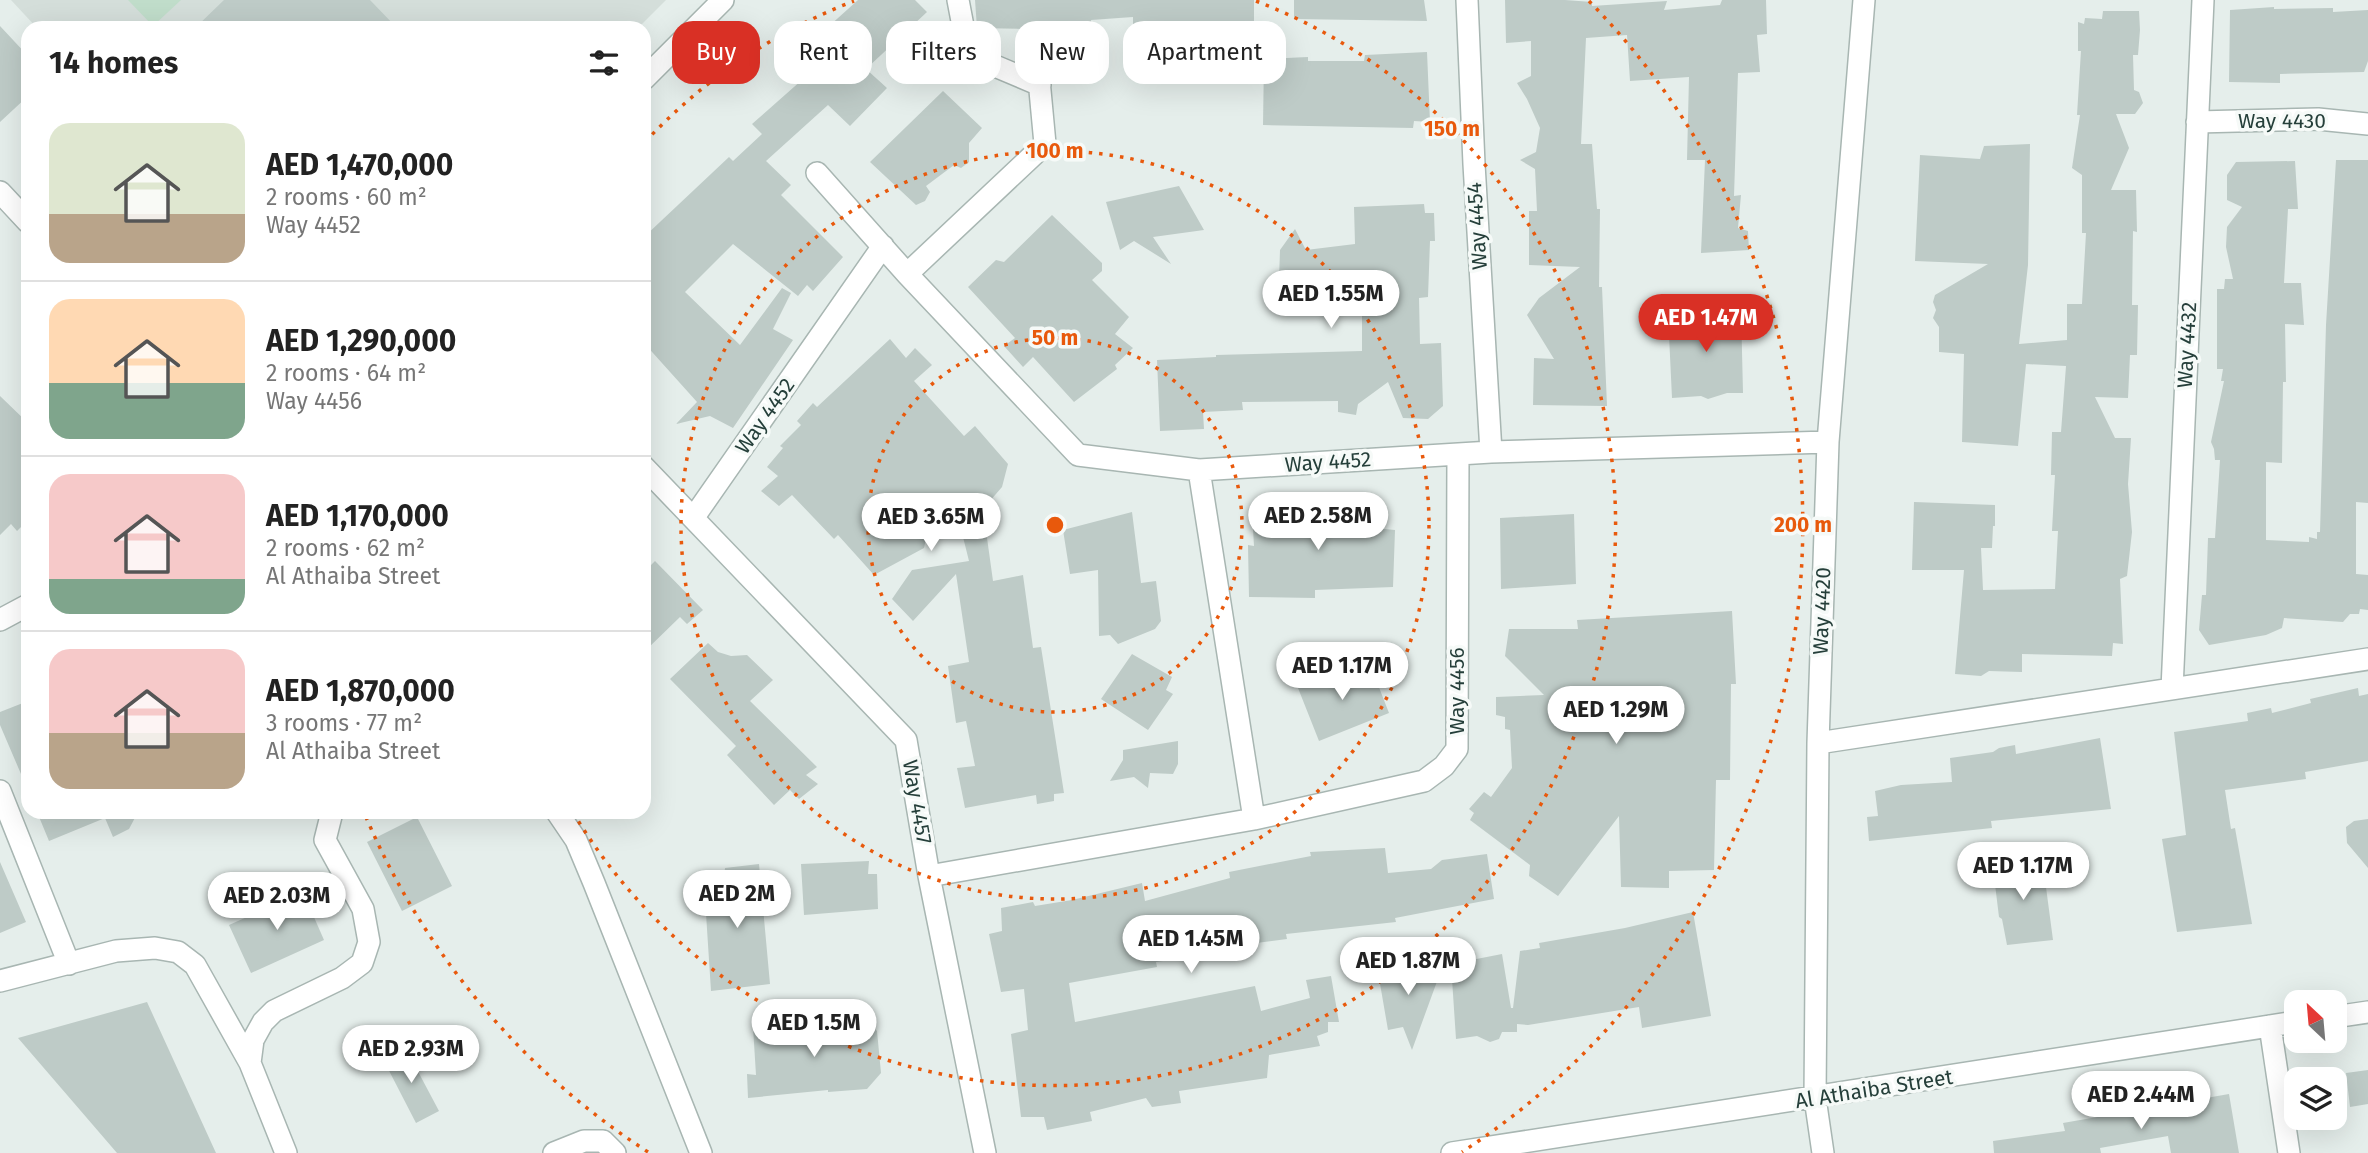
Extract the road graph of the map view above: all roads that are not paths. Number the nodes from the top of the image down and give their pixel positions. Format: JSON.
{"nodes":[{"id":1,"x":723,"y":0,"type":"edge"},
{"id":2,"x":957,"y":0,"type":"edge"},
{"id":3,"x":1467,"y":0,"type":"edge"},
{"id":4,"x":1864,"y":0,"type":"edge"},
{"id":5,"x":2203,"y":0,"type":"edge"},
{"id":6,"x":651,"y":72,"type":"edge"},
{"id":7,"x":1040,"y":85,"type":"joint"},
{"id":8,"x":2197,"y":122,"type":"junction"},
{"id":9,"x":2368,"y":124,"type":"edge"},
{"id":10,"x":817,"y":173,"type":"dead end"},
{"id":11,"x":0,"y":192,"type":"edge"},
{"id":12,"x":21,"y":214,"type":"edge"},
{"id":13,"x":883,"y":246,"type":"junction"},
{"id":14,"x":907,"y":274,"type":"junction"},
{"id":15,"x":1828,"y":442,"type":"junction"},
{"id":16,"x":1491,"y":452,"type":"junction"},
{"id":17,"x":1458,"y":454,"type":"junction"},
{"id":18,"x":1199,"y":470,"type":"junction"},
{"id":19,"x":651,"y":474,"type":"edge"},
{"id":20,"x":694,"y":517,"type":"junction"},
{"id":21,"x":21,"y":609,"type":"edge"},
{"id":22,"x":0,"y":620,"type":"edge"},
{"id":23,"x":2368,"y":659,"type":"edge"},
{"id":24,"x":2172,"y":689,"type":"junction"},
{"id":25,"x":1818,"y":743,"type":"junction"},
{"id":26,"x":0,"y":791,"type":"edge"},
{"id":27,"x":330,"y":819,"type":"edge"},
{"id":28,"x":562,"y":819,"type":"edge"},
{"id":29,"x":1254,"y":819,"type":"junction"},
{"id":30,"x":929,"y":876,"type":"junction"},
{"id":31,"x":69,"y":964,"type":"junction"},
{"id":32,"x":0,"y":981,"type":"edge"},
{"id":33,"x":2368,"y":1012,"type":"edge"},
{"id":34,"x":2347,"y":1015,"type":"edge"},
{"id":35,"x":2284,"y":1024,"type":"edge"},
{"id":36,"x":2270,"y":1026,"type":"junction"},
{"id":37,"x":250,"y":1063,"type":"junction"},
{"id":38,"x":1815,"y":1098,"type":"junction"},
{"id":39,"x":286,"y":1153,"type":"edge"},
{"id":40,"x":554,"y":1153,"type":"edge"},
{"id":41,"x":614,"y":1153,"type":"edge"},
{"id":42,"x":701,"y":1153,"type":"edge"},
{"id":43,"x":985,"y":1153,"type":"edge"},
{"id":44,"x":1452,"y":1153,"type":"edge"},
{"id":45,"x":1823,"y":1153,"type":"edge"},
{"id":46,"x":2289,"y":1153,"type":"edge"}],
"edges":[{"from":1,"to":6,"type":"street"},
{"from":2,"to":7,"type":"street"},
{"from":3,"to":16,"type":"street","name":"Way 4454"},
{"from":4,"to":15,"type":"street","name":"Way 4420"},
{"from":5,"to":8,"type":"street","name":"Way 4432"},
{"from":7,"to":14,"type":"street"},
{"from":8,"to":9,"type":"street","name":"Way 4430"},
{"from":8,"to":24,"type":"street","name":"Way 4432"},
{"from":10,"to":13,"type":"street","name":"Way 4452"},
{"from":11,"to":12,"type":"street"},
{"from":13,"to":14,"type":"street","name":"Way 4452"},
{"from":13,"to":20,"type":"street","name":"Way 4452"},
{"from":14,"to":18,"type":"street","name":"Way 4452"},
{"from":15,"to":16,"type":"street","name":"Way 4452"},
{"from":15,"to":25,"type":"street","name":"Way 4420"},
{"from":16,"to":17,"type":"street","name":"Way 4452"},
{"from":17,"to":18,"type":"street","name":"Way 4452"},
{"from":17,"to":29,"type":"street","name":"Way 4456"},
{"from":18,"to":29,"type":"street"},
{"from":19,"to":20,"type":"street","name":"Way 4457"},
{"from":20,"to":30,"type":"street","name":"Way 4457"},
{"from":21,"to":22,"type":"street"},
{"from":23,"to":24,"type":"street"},
{"from":24,"to":25,"type":"street"},
{"from":25,"to":38,"type":"street","name":"Way 4420"},
{"from":26,"to":31,"type":"street"},
{"from":27,"to":37,"type":"street"},
{"from":28,"to":42,"type":"street"},
{"from":29,"to":30,"type":"street","name":"Way 4456"},
{"from":30,"to":43,"type":"street","name":"Way 4457"},
{"from":31,"to":32,"type":"street"},
{"from":31,"to":37,"type":"street"},
{"from":33,"to":34,"type":"street"},
{"from":35,"to":36,"type":"street","name":"Al Athaiba Street"},
{"from":36,"to":38,"type":"street","name":"Al Athaiba Street"},
{"from":36,"to":46,"type":"street"},
{"from":37,"to":39,"type":"street"},
{"from":38,"to":44,"type":"street","name":"Al Athaiba Street"},
{"from":38,"to":45,"type":"street","name":"Way 4420"},
{"from":40,"to":41,"type":"street"}]}
